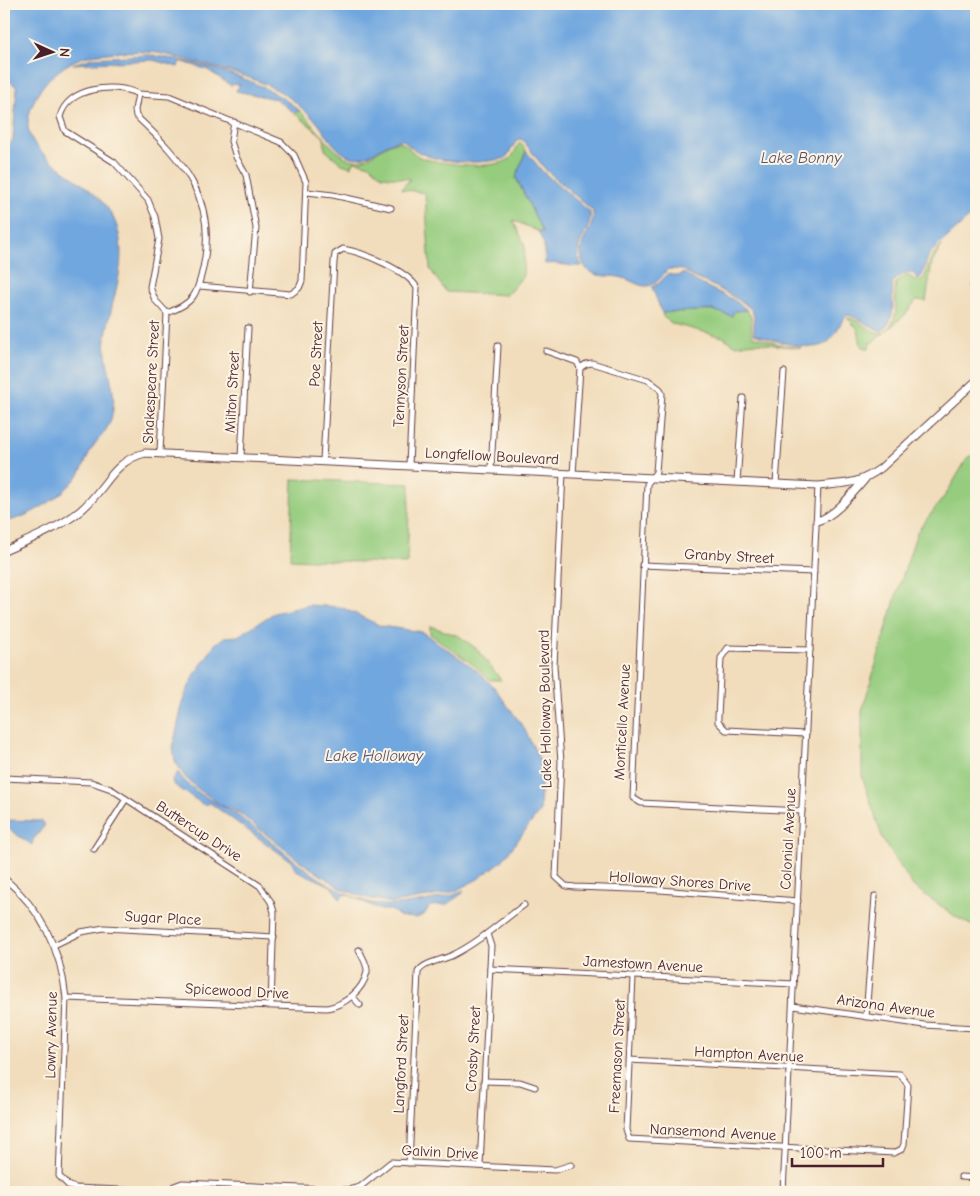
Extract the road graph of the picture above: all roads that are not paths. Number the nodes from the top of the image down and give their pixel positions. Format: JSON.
{"nodes":[{"id":1,"x":138,"y":94,"type":"junction"},
{"id":2,"x":234,"y":122,"type":"junction"},
{"id":3,"x":307,"y":192,"type":"junction"},
{"id":4,"x":391,"y":208,"type":"dead end"},
{"id":5,"x":340,"y":250,"type":"joint"},
{"id":6,"x":199,"y":286,"type":"junction"},
{"id":7,"x":973,"y":286,"type":"dead end"},
{"id":8,"x":250,"y":292,"type":"junction"},
{"id":9,"x":976,"y":294,"type":"edge"},
{"id":10,"x":167,"y":312,"type":"junction"},
{"id":11,"x":248,"y":328,"type":"dead end"},
{"id":12,"x":498,"y":346,"type":"dead end"},
{"id":13,"x":546,"y":351,"type":"dead end"},
{"id":14,"x":580,"y":368,"type":"junction"},
{"id":15,"x":784,"y":372,"type":"dead end"},
{"id":16,"x":976,"y":381,"type":"edge"},
{"id":17,"x":743,"y":398,"type":"dead end"},
{"id":18,"x":160,"y":452,"type":"junction"},
{"id":19,"x":241,"y":457,"type":"junction"},
{"id":20,"x":323,"y":461,"type":"junction"},
{"id":21,"x":409,"y":465,"type":"junction"},
{"id":22,"x":491,"y":470,"type":"junction"},
{"id":23,"x":563,"y":473,"type":"junction"},
{"id":24,"x":574,"y":474,"type":"junction"},
{"id":25,"x":652,"y":478,"type":"junction"},
{"id":26,"x":866,"y":479,"type":"junction"},
{"id":27,"x":738,"y":482,"type":"junction"},
{"id":28,"x":776,"y":484,"type":"junction"},
{"id":29,"x":818,"y":486,"type":"junction"},
{"id":30,"x":817,"y":522,"type":"junction"},
{"id":31,"x":4,"y":551,"type":"edge"},
{"id":32,"x":642,"y":564,"type":"junction"},
{"id":33,"x":814,"y":572,"type":"junction"},
{"id":34,"x":810,"y":650,"type":"junction"},
{"id":35,"x":806,"y":734,"type":"junction"},
{"id":36,"x":4,"y":778,"type":"edge"},
{"id":37,"x":126,"y":800,"type":"junction"},
{"id":38,"x":802,"y":811,"type":"junction"},
{"id":39,"x":94,"y":849,"type":"dead end"},
{"id":40,"x":4,"y":878,"type":"edge"},
{"id":41,"x":560,"y":883,"type":"joint"},
{"id":42,"x":875,"y":896,"type":"dead end"},
{"id":43,"x":798,"y":901,"type":"junction"},
{"id":44,"x":524,"y":905,"type":"dead end"},
{"id":45,"x":487,"y":934,"type":"junction"},
{"id":46,"x":274,"y":937,"type":"junction"},
{"id":47,"x":54,"y":945,"type":"junction"},
{"id":48,"x":359,"y":950,"type":"dead end"},
{"id":49,"x":490,"y":969,"type":"junction"},
{"id":50,"x":633,"y":976,"type":"junction"},
{"id":51,"x":794,"y":984,"type":"junction"},
{"id":52,"x":352,"y":996,"type":"junction"},
{"id":53,"x":66,"y":998,"type":"junction"},
{"id":54,"x":271,"y":1005,"type":"junction"},
{"id":55,"x":360,"y":1005,"type":"dead end"},
{"id":56,"x":793,"y":1006,"type":"junction"},
{"id":57,"x":866,"y":1017,"type":"junction"},
{"id":58,"x":976,"y":1028,"type":"edge"},
{"id":59,"x":629,"y":1060,"type":"junction"},
{"id":60,"x":789,"y":1068,"type":"junction"},
{"id":61,"x":484,"y":1080,"type":"junction"},
{"id":62,"x":536,"y":1087,"type":"dead end"},
{"id":63,"x":627,"y":1136,"type":"joint"},
{"id":64,"x":785,"y":1148,"type":"junction"},
{"id":65,"x":888,"y":1153,"type":"joint"},
{"id":66,"x":409,"y":1163,"type":"junction"},
{"id":67,"x":571,"y":1165,"type":"dead end"},
{"id":68,"x":480,"y":1166,"type":"junction"},
{"id":69,"x":961,"y":1177,"type":"dead end"},
{"id":70,"x":976,"y":1178,"type":"edge"},
{"id":71,"x":163,"y":1192,"type":"edge"},
{"id":72,"x":170,"y":1192,"type":"edge"},
{"id":73,"x":783,"y":1192,"type":"edge"}],
"edges":[{"from":1,"to":2,"type":"street"},
{"from":1,"to":6,"type":"street"},
{"from":1,"to":10,"type":"street","name":"Shakespeare Street"},
{"from":2,"to":3,"type":"street"},
{"from":2,"to":8,"type":"street"},
{"from":3,"to":4,"type":"street"},
{"from":3,"to":8,"type":"street"},
{"from":5,"to":20,"type":"street","name":"Poe Street"},
{"from":5,"to":21,"type":"street","name":"Tennyson Street"},
{"from":6,"to":8,"type":"street"},
{"from":6,"to":10,"type":"street","name":"Shakespeare Street"},
{"from":7,"to":9,"type":"street"},
{"from":10,"to":18,"type":"street","name":"Shakespeare Street"},
{"from":11,"to":19,"type":"street","name":"Milton Street"},
{"from":12,"to":22,"type":"street"},
{"from":13,"to":14,"type":"street"},
{"from":14,"to":24,"type":"street"},
{"from":14,"to":25,"type":"street","name":"Monticello Avenue"},
{"from":15,"to":28,"type":"street"},
{"from":16,"to":26,"type":"street","name":"Longfellow Boulevard"},
{"from":17,"to":27,"type":"street"},
{"from":18,"to":19,"type":"street","name":"Longfellow Boulevard"},
{"from":18,"to":31,"type":"street","name":"Longfellow Boulevard"},
{"from":19,"to":20,"type":"street","name":"Longfellow Boulevard"},
{"from":20,"to":21,"type":"street","name":"Longfellow Boulevard"},
{"from":21,"to":22,"type":"street","name":"Longfellow Boulevard"},
{"from":22,"to":23,"type":"street","name":"Longfellow Boulevard"},
{"from":23,"to":24,"type":"street","name":"Longfellow Boulevard"},
{"from":23,"to":41,"type":"street","name":"Lake Holloway Boulevard"},
{"from":24,"to":25,"type":"street","name":"Longfellow Boulevard"},
{"from":25,"to":27,"type":"street","name":"Longfellow Boulevard"},
{"from":25,"to":32,"type":"street","name":"Monticello Avenue"},
{"from":26,"to":29,"type":"street","name":"Longfellow Boulevard"},
{"from":26,"to":30,"type":"street"},
{"from":27,"to":28,"type":"street","name":"Longfellow Boulevard"},
{"from":28,"to":29,"type":"street","name":"Longfellow Boulevard"},
{"from":29,"to":30,"type":"street","name":"Colonial Avenue"},
{"from":30,"to":33,"type":"street","name":"Colonial Avenue"},
{"from":32,"to":33,"type":"street","name":"Granby Street"},
{"from":32,"to":38,"type":"street","name":"Monticello Avenue"},
{"from":33,"to":34,"type":"street","name":"Colonial Avenue"},
{"from":34,"to":35,"type":"street","name":"Colonial Avenue"},
{"from":34,"to":35,"type":"street"},
{"from":35,"to":38,"type":"street","name":"Colonial Avenue"},
{"from":36,"to":37,"type":"street","name":"Buttercup Drive"},
{"from":37,"to":39,"type":"street"},
{"from":37,"to":46,"type":"street","name":"Buttercup Drive"},
{"from":38,"to":43,"type":"street","name":"Colonial Avenue"},
{"from":40,"to":47,"type":"street","name":"Lowry Avenue"},
{"from":41,"to":43,"type":"street","name":"Holloway Shores Drive"},
{"from":42,"to":57,"type":"street"},
{"from":43,"to":51,"type":"street","name":"Colonial Avenue"},
{"from":44,"to":45,"type":"street"},
{"from":45,"to":49,"type":"street","name":"Crosby Street"},
{"from":45,"to":66,"type":"street","name":"Langford Street"},
{"from":46,"to":47,"type":"street","name":"Sugar Place"},
{"from":46,"to":54,"type":"street","name":"Buttercup Drive"},
{"from":47,"to":53,"type":"street","name":"Lowry Avenue"},
{"from":48,"to":52,"type":"street"},
{"from":49,"to":50,"type":"street","name":"Jamestown Avenue"},
{"from":49,"to":61,"type":"street","name":"Crosby Street"},
{"from":50,"to":51,"type":"street","name":"Jamestown Avenue"},
{"from":50,"to":59,"type":"street","name":"Freemason Street"},
{"from":51,"to":56,"type":"street","name":"Colonial Avenue"},
{"from":52,"to":54,"type":"street","name":"Spicewood Drive"},
{"from":52,"to":55,"type":"street"},
{"from":53,"to":54,"type":"street","name":"Spicewood Drive"},
{"from":53,"to":71,"type":"street","name":"Lowry Avenue"},
{"from":56,"to":57,"type":"street","name":"Arizona Avenue"},
{"from":56,"to":60,"type":"street","name":"Colonial Avenue"},
{"from":57,"to":58,"type":"street","name":"Arizona Avenue"},
{"from":59,"to":60,"type":"street","name":"Hampton Avenue"},
{"from":59,"to":63,"type":"street","name":"Freemason Street"},
{"from":60,"to":64,"type":"street","name":"Colonial Avenue"},
{"from":60,"to":65,"type":"street","name":"Hampton Avenue"},
{"from":61,"to":62,"type":"street"},
{"from":61,"to":68,"type":"street","name":"Crosby Street"},
{"from":63,"to":64,"type":"street","name":"Nansemond Avenue"},
{"from":64,"to":65,"type":"street","name":"Nansemond Avenue"},
{"from":64,"to":73,"type":"street","name":"Colonial Avenue"},
{"from":66,"to":68,"type":"street","name":"Galvin Drive"},
{"from":66,"to":72,"type":"street","name":"Galvin Drive"},
{"from":67,"to":68,"type":"street","name":"Galvin Drive"},
{"from":69,"to":70,"type":"street"}]}
